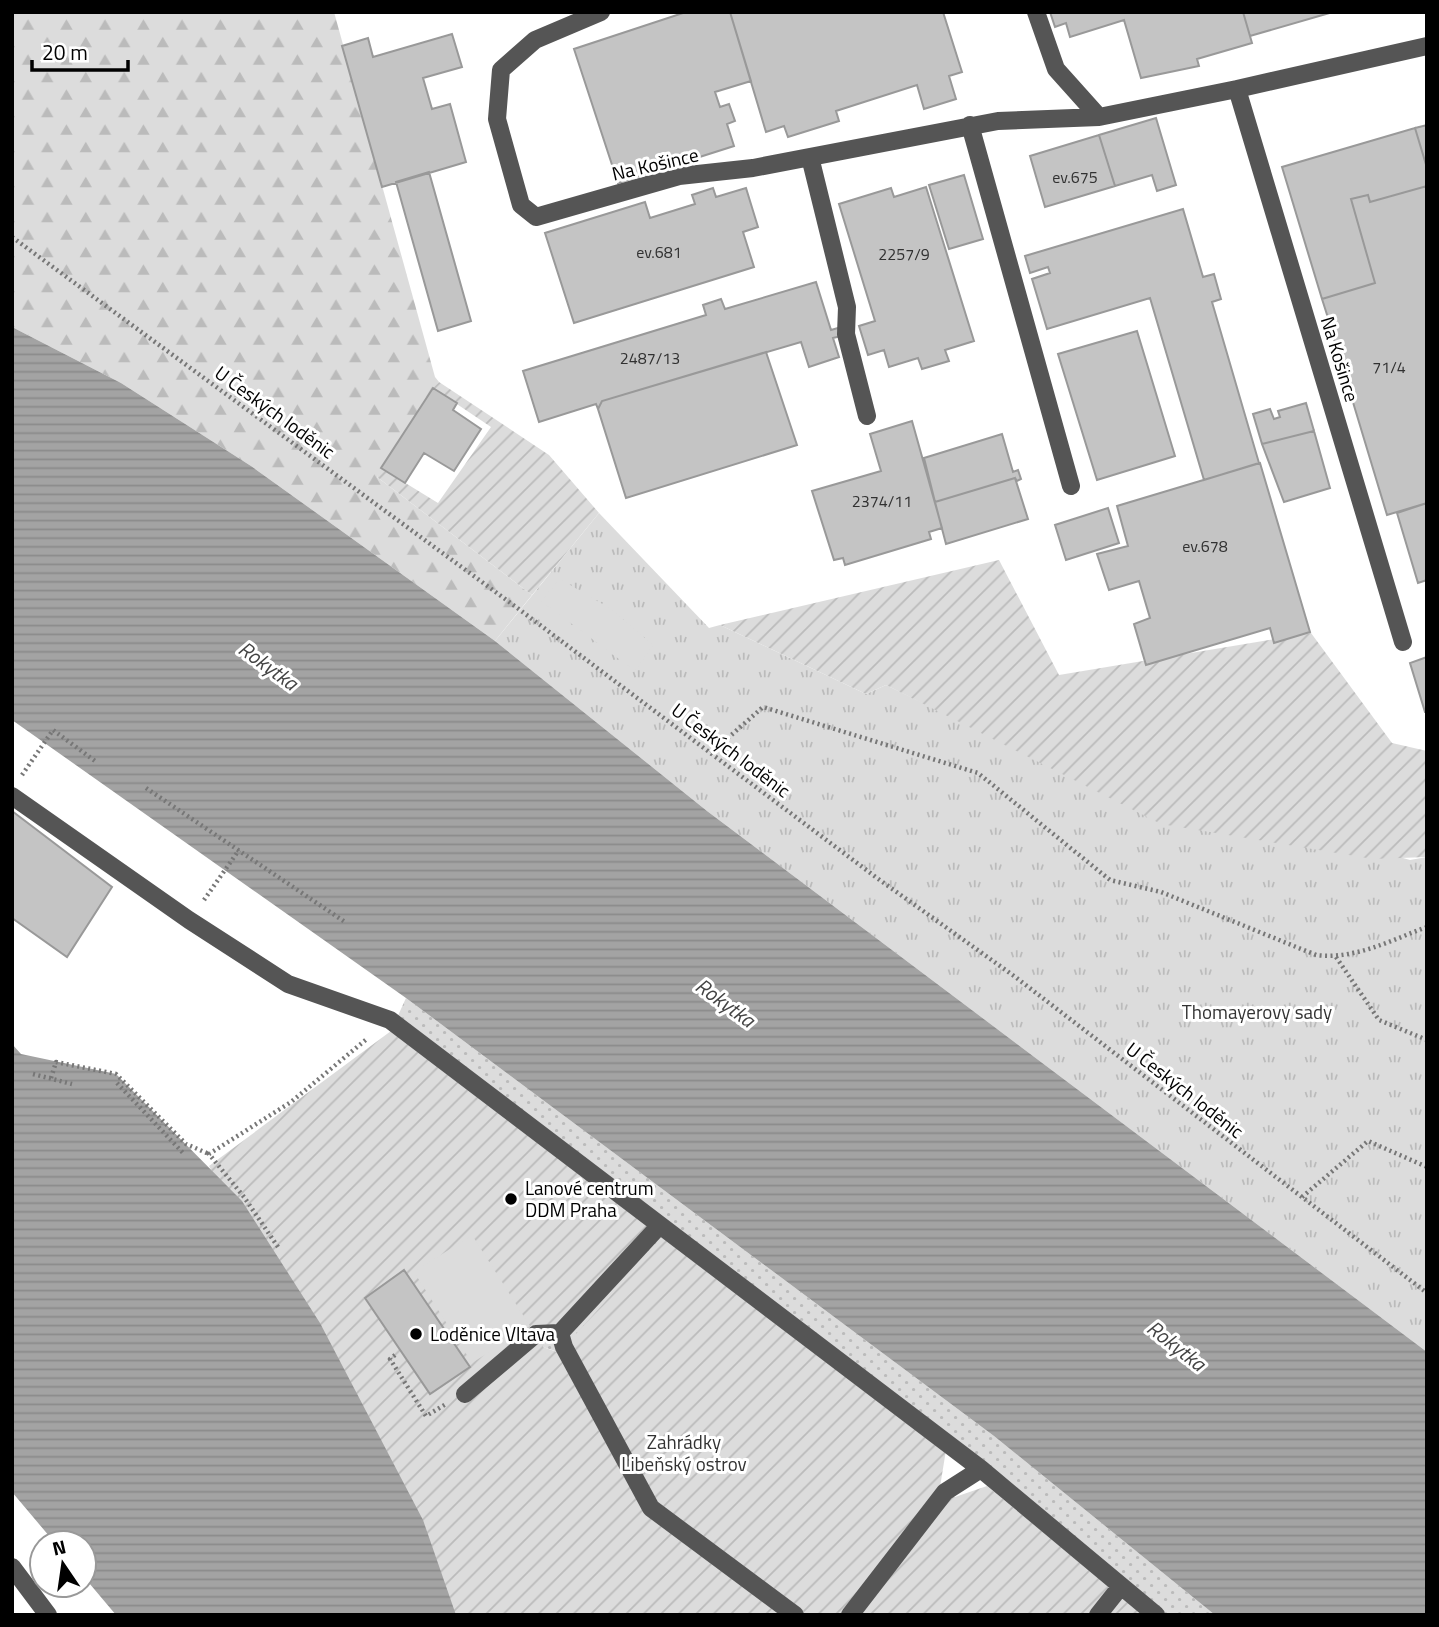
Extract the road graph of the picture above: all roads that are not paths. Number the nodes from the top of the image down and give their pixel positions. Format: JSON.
{"nodes":[{"id":1,"x":601,"y":12,"type":"edge"},
{"id":2,"x":1036,"y":12,"type":"edge"},
{"id":3,"x":1427,"y":46,"type":"edge"},
{"id":4,"x":1237,"y":89,"type":"junction"},
{"id":5,"x":1099,"y":117,"type":"junction"},
{"id":6,"x":970,"y":125,"type":"junction"},
{"id":7,"x":810,"y":157,"type":"junction"},
{"id":8,"x":867,"y":416,"type":"dead end"},
{"id":9,"x":1071,"y":486,"type":"dead end"},
{"id":10,"x":1403,"y":642,"type":"dead end"},
{"id":11,"x":15,"y":788,"type":"edge"},
{"id":12,"x":660,"y":1226,"type":"junction"},
{"id":13,"x":561,"y":1333,"type":"junction"},
{"id":14,"x":465,"y":1394,"type":"dead end"},
{"id":15,"x":981,"y":1469,"type":"junction"},
{"id":16,"x":12,"y":1567,"type":"edge"},
{"id":17,"x":1121,"y":1586,"type":"junction"},
{"id":18,"x":48,"y":1615,"type":"edge"},
{"id":19,"x":795,"y":1615,"type":"edge"},
{"id":20,"x":850,"y":1615,"type":"edge"},
{"id":21,"x":1098,"y":1615,"type":"edge"},
{"id":22,"x":1156,"y":1615,"type":"edge"}],
"edges":[{"from":1,"to":7,"type":"street","name":"Na Košince"},
{"from":2,"to":5,"type":"street"},
{"from":3,"to":4,"type":"street","name":"Na Košince"},
{"from":4,"to":5,"type":"street","name":"Na Košince"},
{"from":4,"to":10,"type":"street","name":"Na Košince"},
{"from":5,"to":6,"type":"street","name":"Na Košince"},
{"from":6,"to":7,"type":"street","name":"Na Košince"},
{"from":6,"to":9,"type":"street"},
{"from":7,"to":8,"type":"street"},
{"from":11,"to":12,"type":"street"},
{"from":12,"to":13,"type":"street"},
{"from":12,"to":15,"type":"street"},
{"from":13,"to":14,"type":"street"},
{"from":13,"to":19,"type":"street"},
{"from":15,"to":17,"type":"street"},
{"from":15,"to":20,"type":"street"},
{"from":16,"to":18,"type":"street"},
{"from":17,"to":21,"type":"street"},
{"from":17,"to":22,"type":"street"}]}
